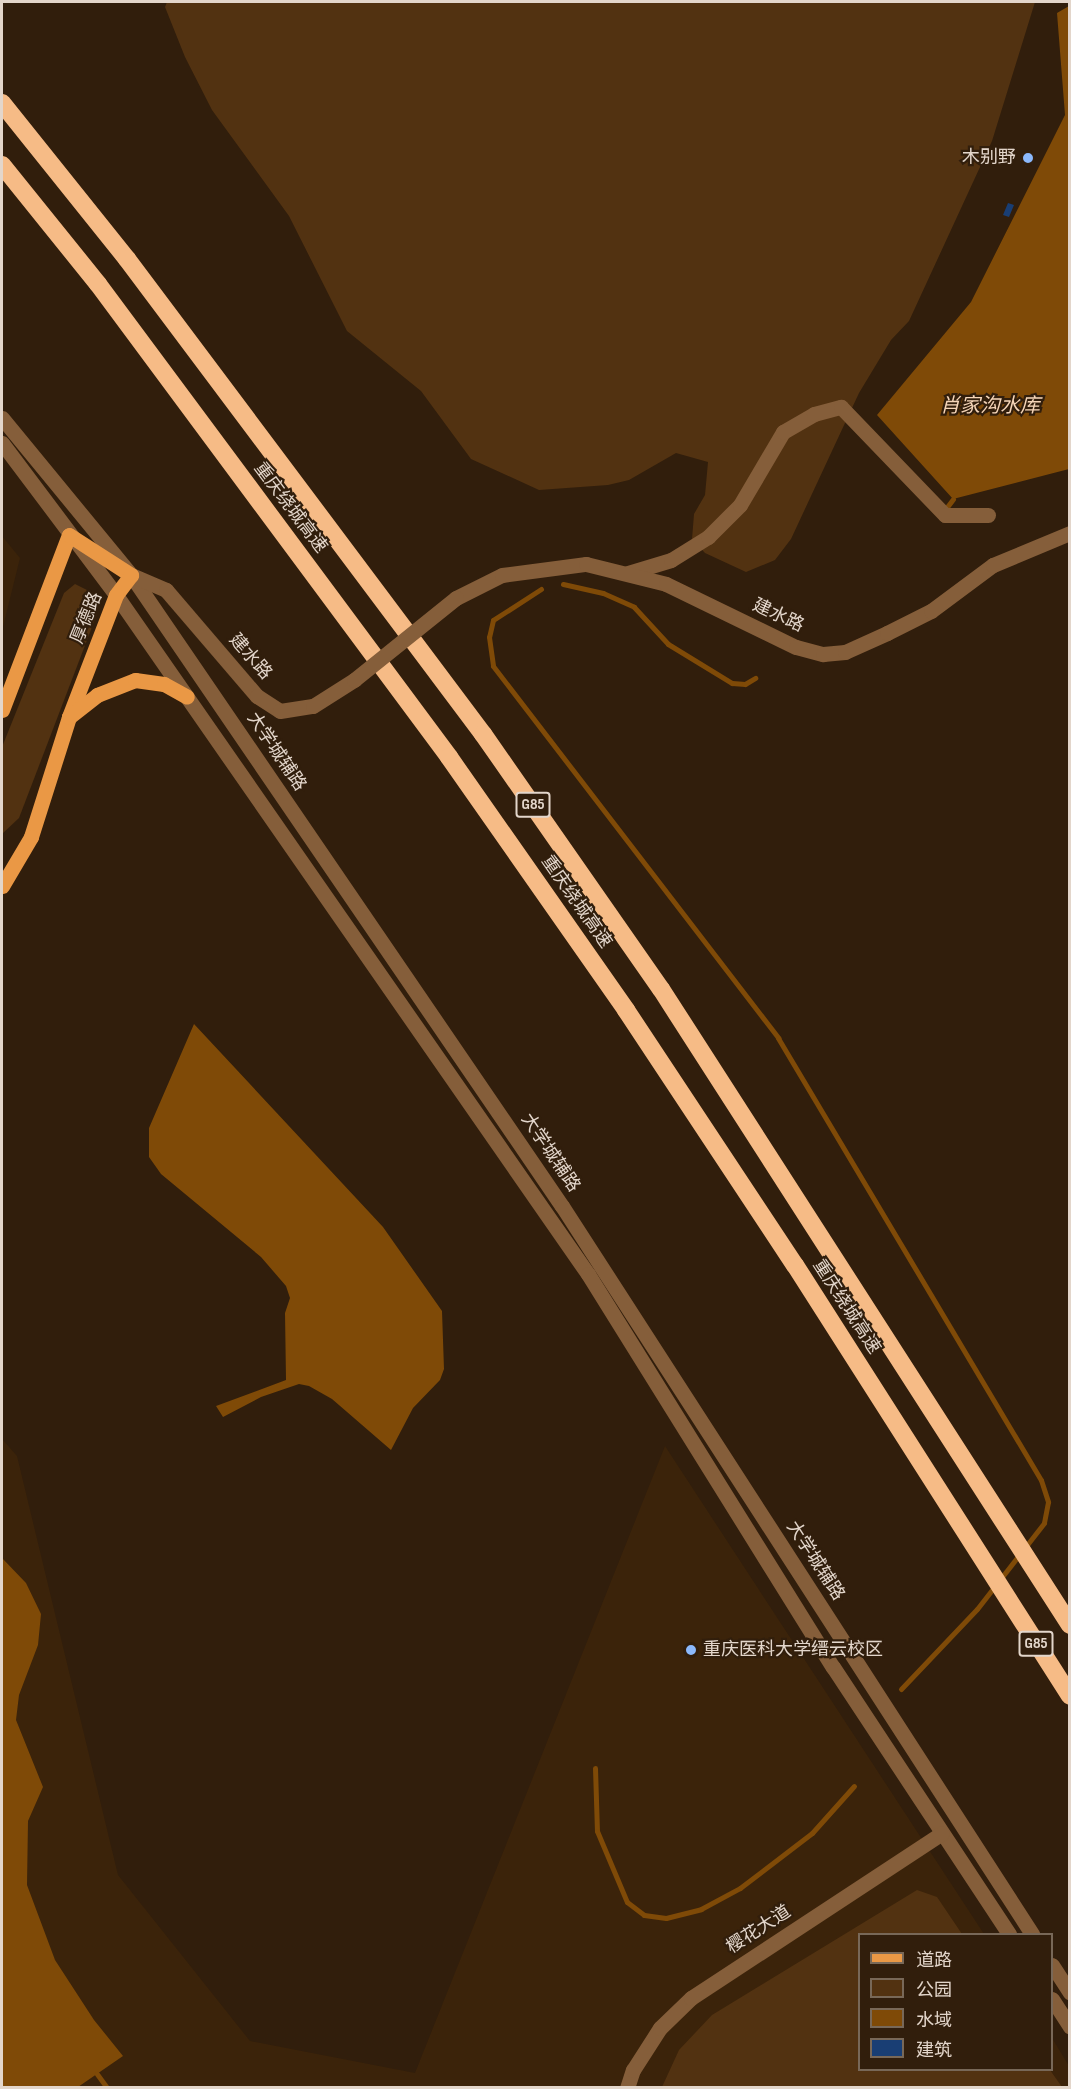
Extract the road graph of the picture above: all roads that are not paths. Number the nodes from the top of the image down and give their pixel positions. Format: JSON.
{"nodes":[{"id":1,"x":2,"y":103,"type":"edge"},
{"id":2,"x":2,"y":165,"type":"edge"},
{"id":3,"x":2,"y":418,"type":"edge"},
{"id":4,"x":2,"y":443,"type":"edge"},
{"id":5,"x":988,"y":514,"type":"dead end"},
{"id":6,"x":1070,"y":533,"type":"edge"},
{"id":7,"x":69,"y":535,"type":"junction"},
{"id":8,"x":628,"y":573,"type":"junction"},
{"id":9,"x":131,"y":575,"type":"junction"},
{"id":10,"x":116,"y":595,"type":"junction"},
{"id":11,"x":187,"y":697,"type":"junction"},
{"id":12,"x":2,"y":710,"type":"edge"},
{"id":13,"x":69,"y":717,"type":"junction"},
{"id":14,"x":2,"y":886,"type":"edge"},
{"id":15,"x":1070,"y":1625,"type":"edge"},
{"id":16,"x":1070,"y":1696,"type":"edge"},
{"id":17,"x":942,"y":1833,"type":"junction"},
{"id":18,"x":1008,"y":1933,"type":"edge"},
{"id":19,"x":1031,"y":1933,"type":"edge"},
{"id":20,"x":1053,"y":1967,"type":"edge"},
{"id":21,"x":1070,"y":1993,"type":"edge"},
{"id":22,"x":1053,"y":2002,"type":"edge"},
{"id":23,"x":1070,"y":2027,"type":"edge"},
{"id":24,"x":627,"y":2088,"type":"edge"}],
"edges":[{"from":1,"to":15,"type":"highway","name":"重庆绕城高速","number":"G85"},
{"from":2,"to":16,"type":"highway","name":"重庆绕城高速","number":"G85"},
{"from":3,"to":9,"type":"street","name":"大学城辅路"},
{"from":4,"to":7,"type":"street","name":"大学城辅路"},
{"from":5,"to":8,"type":"street"},
{"from":6,"to":8,"type":"street","name":"建水路"},
{"from":7,"to":9,"type":"main road"},
{"from":7,"to":10,"type":"street","name":"大学城辅路"},
{"from":7,"to":12,"type":"main road"},
{"from":8,"to":9,"type":"street","name":"建水路","bridge":true},
{"from":9,"to":10,"type":"main road","name":"厚德路"},
{"from":9,"to":19,"type":"street","name":"大学城辅路"},
{"from":10,"to":11,"type":"street","name":"大学城辅路"},
{"from":10,"to":13,"type":"main road","name":"厚德路"},
{"from":11,"to":13,"type":"main road"},
{"from":11,"to":17,"type":"street","name":"大学城辅路"},
{"from":13,"to":14,"type":"main road","name":"厚德路"},
{"from":17,"to":18,"type":"street","name":"大学城辅路"},
{"from":17,"to":24,"type":"street","name":"樱花大道"},
{"from":20,"to":21,"type":"street"},
{"from":22,"to":23,"type":"street"}]}
